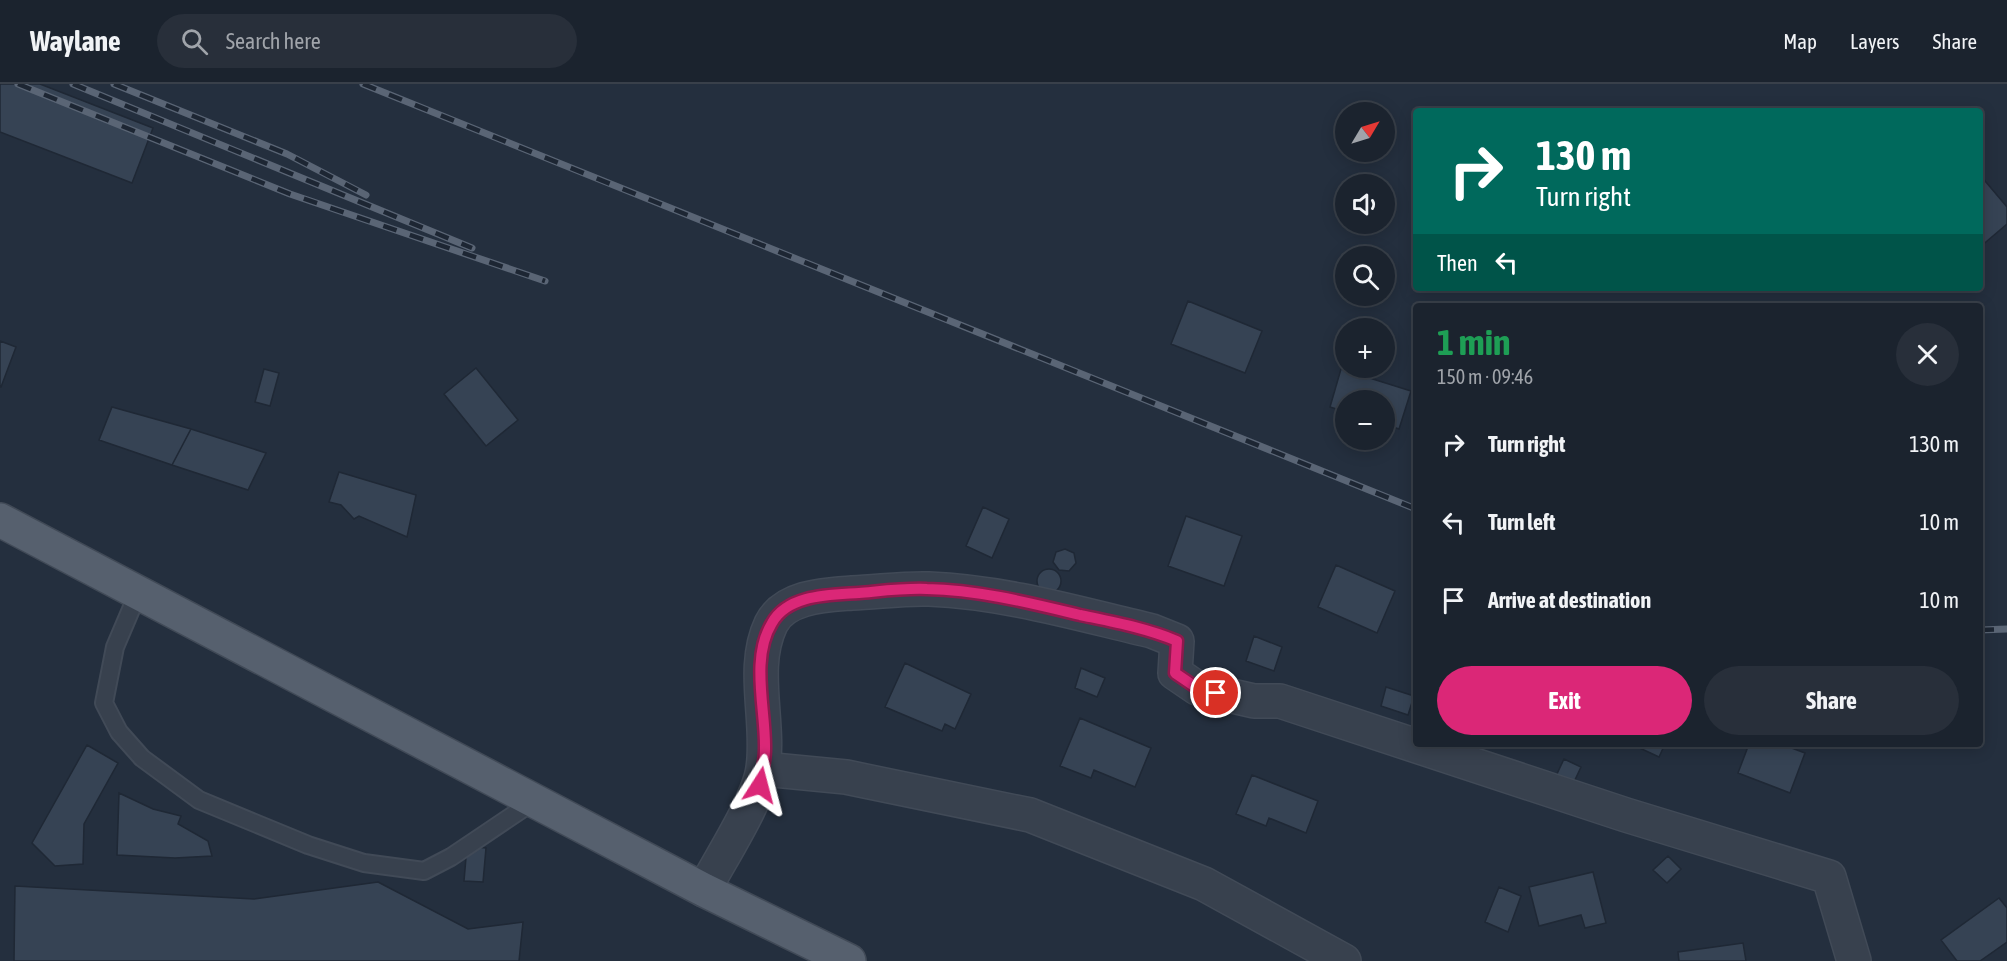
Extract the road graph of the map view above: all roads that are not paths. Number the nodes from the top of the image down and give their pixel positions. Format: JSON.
{"nodes":[{"id":1,"x":0,"y":520,"type":"edge"},
{"id":2,"x":138,"y":593,"type":"junction"},
{"id":3,"x":1413,"y":745,"type":"edge"},
{"id":4,"x":1420,"y":747,"type":"edge"},
{"id":5,"x":763,"y":769,"type":"junction"},
{"id":6,"x":534,"y":801,"type":"junction"},
{"id":7,"x":704,"y":890,"type":"junction"},
{"id":8,"x":849,"y":961,"type":"edge"},
{"id":9,"x":1344,"y":961,"type":"edge"},
{"id":10,"x":1854,"y":961,"type":"edge"}],
"edges":[{"from":1,"to":2,"type":"main road"},
{"from":2,"to":6,"type":"main road"},
{"from":2,"to":6,"type":"lane"},
{"from":3,"to":5,"type":"street"},
{"from":4,"to":10,"type":"street"},
{"from":5,"to":7,"type":"street"},
{"from":5,"to":9,"type":"street"},
{"from":6,"to":7,"type":"main road"},
{"from":7,"to":8,"type":"main road"}]}
